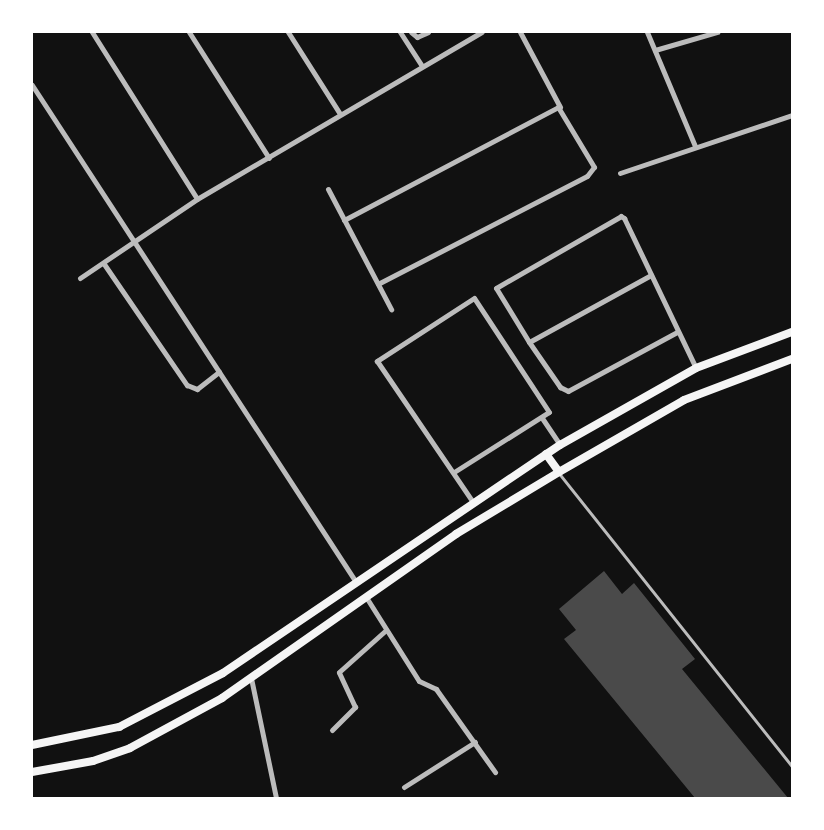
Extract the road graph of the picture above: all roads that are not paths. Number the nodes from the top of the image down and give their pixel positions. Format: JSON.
{"nodes":[{"id":1,"x":92,"y":32,"type":"edge"},
{"id":2,"x":189,"y":32,"type":"edge"},
{"id":3,"x":288,"y":32,"type":"edge"},
{"id":4,"x":400,"y":32,"type":"edge"},
{"id":5,"x":411,"y":32,"type":"edge"},
{"id":6,"x":428,"y":32,"type":"edge"},
{"id":7,"x":482,"y":32,"type":"edge"},
{"id":8,"x":520,"y":32,"type":"edge"},
{"id":9,"x":647,"y":32,"type":"edge"},
{"id":10,"x":717,"y":32,"type":"edge"},
{"id":11,"x":655,"y":50,"type":"junction"},
{"id":12,"x":422,"y":66,"type":"junction"},
{"id":13,"x":32,"y":85,"type":"edge"},
{"id":14,"x":560,"y":107,"type":"junction"},
{"id":15,"x":340,"y":114,"type":"junction"},
{"id":16,"x":793,"y":115,"type":"edge"},
{"id":17,"x":695,"y":146,"type":"junction"},
{"id":18,"x":269,"y":158,"type":"junction"},
{"id":19,"x":620,"y":173,"type":"dead end"},
{"id":20,"x":328,"y":189,"type":"dead end"},
{"id":21,"x":197,"y":199,"type":"junction"},
{"id":22,"x":344,"y":220,"type":"junction"},
{"id":23,"x":132,"y":245,"type":"junction"},
{"id":24,"x":104,"y":264,"type":"junction"},
{"id":25,"x":651,"y":275,"type":"junction"},
{"id":26,"x":80,"y":278,"type":"dead end"},
{"id":27,"x":378,"y":284,"type":"junction"},
{"id":28,"x":391,"y":309,"type":"dead end"},
{"id":29,"x":677,"y":332,"type":"junction"},
{"id":30,"x":793,"y":332,"type":"edge"},
{"id":31,"x":529,"y":342,"type":"junction"},
{"id":32,"x":793,"y":359,"type":"edge"},
{"id":33,"x":696,"y":368,"type":"junction"},
{"id":34,"x":219,"y":372,"type":"junction"},
{"id":35,"x":542,"y":418,"type":"junction"},
{"id":36,"x":560,"y":445,"type":"junction"},
{"id":37,"x":546,"y":454,"type":"junction"},
{"id":38,"x":454,"y":472,"type":"junction"},
{"id":39,"x":559,"y":472,"type":"junction"},
{"id":40,"x":473,"y":502,"type":"junction"},
{"id":41,"x":356,"y":582,"type":"junction"},
{"id":42,"x":366,"y":596,"type":"junction"},
{"id":43,"x":386,"y":630,"type":"junction"},
{"id":44,"x":251,"y":678,"type":"junction"},
{"id":45,"x":332,"y":730,"type":"dead end"},
{"id":46,"x":475,"y":742,"type":"junction"},
{"id":47,"x":32,"y":745,"type":"edge"},
{"id":48,"x":793,"y":766,"type":"edge"},
{"id":49,"x":32,"y":772,"type":"edge"},
{"id":50,"x":495,"y":772,"type":"dead end"},
{"id":51,"x":404,"y":787,"type":"dead end"},
{"id":52,"x":276,"y":799,"type":"edge"}],
"edges":[{"from":1,"to":21,"type":"street"},
{"from":2,"to":18,"type":"street"},
{"from":3,"to":15,"type":"street"},
{"from":4,"to":12,"type":"street"},
{"from":5,"to":6,"type":"street"},
{"from":7,"to":12,"type":"street"},
{"from":8,"to":14,"type":"street"},
{"from":9,"to":11,"type":"street"},
{"from":10,"to":11,"type":"street"},
{"from":11,"to":17,"type":"street"},
{"from":12,"to":15,"type":"street"},
{"from":13,"to":23,"type":"street"},
{"from":14,"to":22,"type":"street"},
{"from":14,"to":27,"type":"street"},
{"from":15,"to":18,"type":"street"},
{"from":16,"to":17,"type":"street"},
{"from":17,"to":19,"type":"street"},
{"from":18,"to":21,"type":"street"},
{"from":20,"to":22,"type":"street"},
{"from":21,"to":23,"type":"street"},
{"from":22,"to":27,"type":"street"},
{"from":23,"to":24,"type":"street"},
{"from":23,"to":34,"type":"street"},
{"from":24,"to":26,"type":"street"},
{"from":24,"to":34,"type":"street"},
{"from":25,"to":29,"type":"street"},
{"from":25,"to":31,"type":"street"},
{"from":25,"to":31,"type":"street"},
{"from":27,"to":28,"type":"street"},
{"from":29,"to":31,"type":"street"},
{"from":29,"to":33,"type":"street"},
{"from":30,"to":33,"type":"highway"},
{"from":32,"to":39,"type":"highway"},
{"from":33,"to":36,"type":"highway"},
{"from":34,"to":41,"type":"street"},
{"from":35,"to":36,"type":"street"},
{"from":35,"to":38,"type":"street"},
{"from":35,"to":38,"type":"street"},
{"from":36,"to":37,"type":"highway"},
{"from":37,"to":39,"type":"highway"},
{"from":37,"to":40,"type":"highway"},
{"from":38,"to":40,"type":"street"},
{"from":39,"to":42,"type":"highway"},
{"from":39,"to":48,"type":"lane"},
{"from":40,"to":41,"type":"highway"},
{"from":41,"to":47,"type":"highway"},
{"from":42,"to":43,"type":"street"},
{"from":42,"to":44,"type":"highway"},
{"from":43,"to":45,"type":"street"},
{"from":43,"to":46,"type":"street"},
{"from":44,"to":49,"type":"highway"},
{"from":44,"to":52,"type":"street"},
{"from":46,"to":50,"type":"street"},
{"from":46,"to":51,"type":"street"}]}
